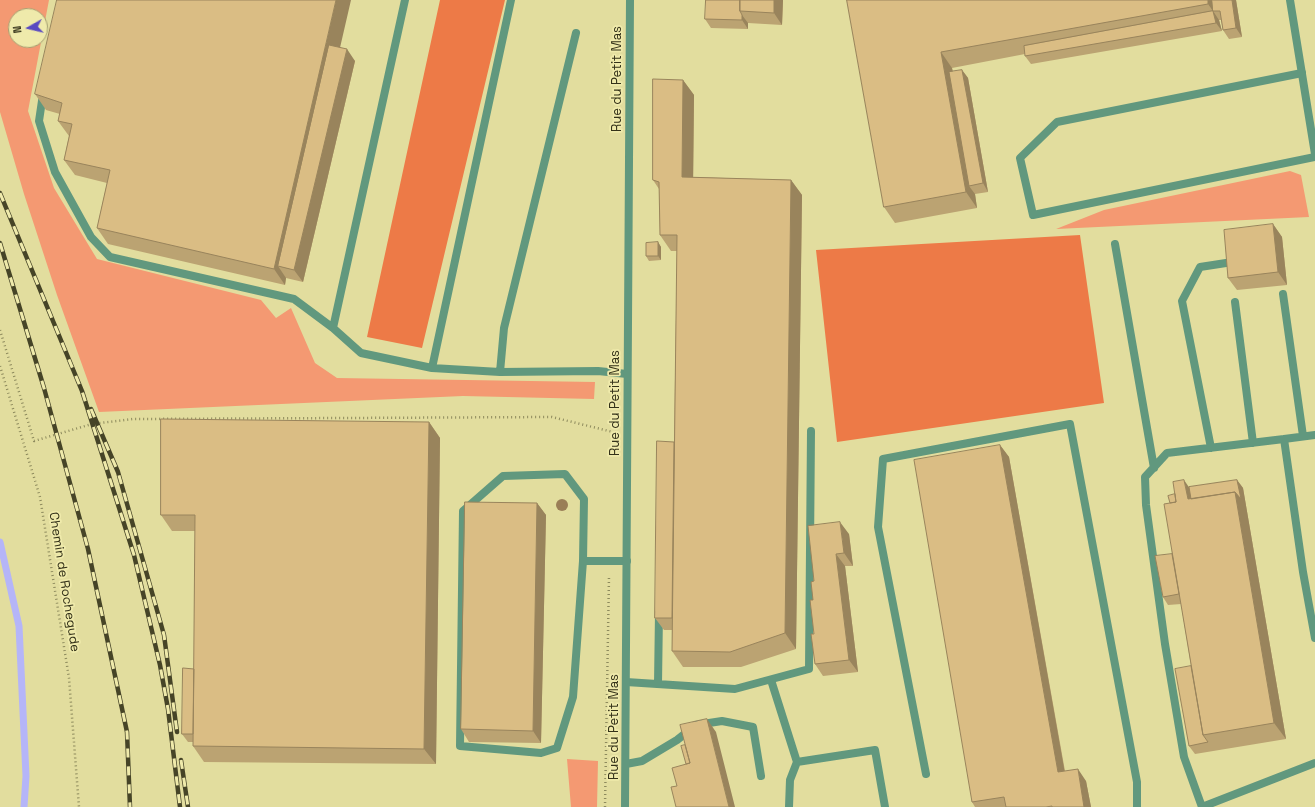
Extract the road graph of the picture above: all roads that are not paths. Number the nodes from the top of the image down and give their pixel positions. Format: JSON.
{"nodes":[{"id":1,"x":405,"y":0,"type":"edge"},
{"id":2,"x":511,"y":0,"type":"edge"},
{"id":3,"x":630,"y":0,"type":"edge"},
{"id":4,"x":1290,"y":0,"type":"edge"},
{"id":5,"x":576,"y":33,"type":"dead end"},
{"id":6,"x":1302,"y":73,"type":"junction"},
{"id":7,"x":44,"y":86,"type":"edge"},
{"id":8,"x":1315,"y":154,"type":"edge"},
{"id":9,"x":1315,"y":158,"type":"edge"},
{"id":10,"x":1115,"y":244,"type":"dead end"},
{"id":11,"x":1226,"y":263,"type":"edge"},
{"id":12,"x":1283,"y":294,"type":"dead end"},
{"id":13,"x":1235,"y":302,"type":"dead end"},
{"id":14,"x":333,"y":328,"type":"junction"},
{"id":15,"x":432,"y":368,"type":"junction"},
{"id":16,"x":500,"y":372,"type":"junction"},
{"id":17,"x":627,"y":374,"type":"junction"},
{"id":18,"x":811,"y":431,"type":"dead end"},
{"id":19,"x":1315,"y":435,"type":"edge"},
{"id":20,"x":1303,"y":436,"type":"junction"},
{"id":21,"x":1284,"y":439,"type":"junction"},
{"id":22,"x":1253,"y":443,"type":"junction"},
{"id":23,"x":1211,"y":448,"type":"junction"},
{"id":24,"x":1154,"y":468,"type":"junction"},
{"id":25,"x":583,"y":561,"type":"junction"},
{"id":26,"x":627,"y":561,"type":"junction"},
{"id":27,"x":660,"y":606,"type":"edge"},
{"id":28,"x":1315,"y":638,"type":"edge"},
{"id":29,"x":772,"y":680,"type":"junction"},
{"id":30,"x":626,"y":682,"type":"junction"},
{"id":31,"x":658,"y":684,"type":"junction"},
{"id":32,"x":797,"y":762,"type":"junction"},
{"id":33,"x":1315,"y":763,"type":"edge"},
{"id":34,"x":626,"y":764,"type":"junction"},
{"id":35,"x":926,"y":774,"type":"dead end"},
{"id":36,"x":761,"y":776,"type":"dead end"},
{"id":37,"x":625,"y":807,"type":"edge"},
{"id":38,"x":789,"y":807,"type":"edge"},
{"id":39,"x":885,"y":807,"type":"edge"},
{"id":40,"x":1137,"y":807,"type":"edge"}],
"edges":[{"from":1,"to":14,"type":"street"},
{"from":2,"to":15,"type":"street"},
{"from":3,"to":17,"type":"street","name":"Rue du Petit Mas"},
{"from":4,"to":6,"type":"street"},
{"from":5,"to":16,"type":"street"},
{"from":6,"to":8,"type":"street"},
{"from":6,"to":9,"type":"street"},
{"from":7,"to":14,"type":"street"},
{"from":10,"to":24,"type":"street"},
{"from":11,"to":23,"type":"street"},
{"from":12,"to":20,"type":"street"},
{"from":13,"to":22,"type":"street"},
{"from":14,"to":15,"type":"street"},
{"from":15,"to":16,"type":"street"},
{"from":16,"to":17,"type":"street"},
{"from":17,"to":26,"type":"street","name":"Rue du Petit Mas"},
{"from":18,"to":29,"type":"street"},
{"from":19,"to":20,"type":"street"},
{"from":20,"to":21,"type":"street"},
{"from":21,"to":22,"type":"street"},
{"from":21,"to":28,"type":"street"},
{"from":22,"to":23,"type":"street"},
{"from":23,"to":24,"type":"street"},
{"from":24,"to":33,"type":"street"},
{"from":25,"to":25,"type":"street"},
{"from":25,"to":26,"type":"street"},
{"from":26,"to":30,"type":"street","name":"Rue du Petit Mas"},
{"from":27,"to":31,"type":"street"},
{"from":29,"to":31,"type":"street"},
{"from":29,"to":32,"type":"street"},
{"from":30,"to":31,"type":"street"},
{"from":30,"to":34,"type":"street","name":"Rue du Petit Mas"},
{"from":32,"to":38,"type":"street"},
{"from":32,"to":39,"type":"street"},
{"from":34,"to":36,"type":"street"},
{"from":34,"to":37,"type":"street","name":"Rue du Petit Mas"},
{"from":35,"to":40,"type":"street"}]}
